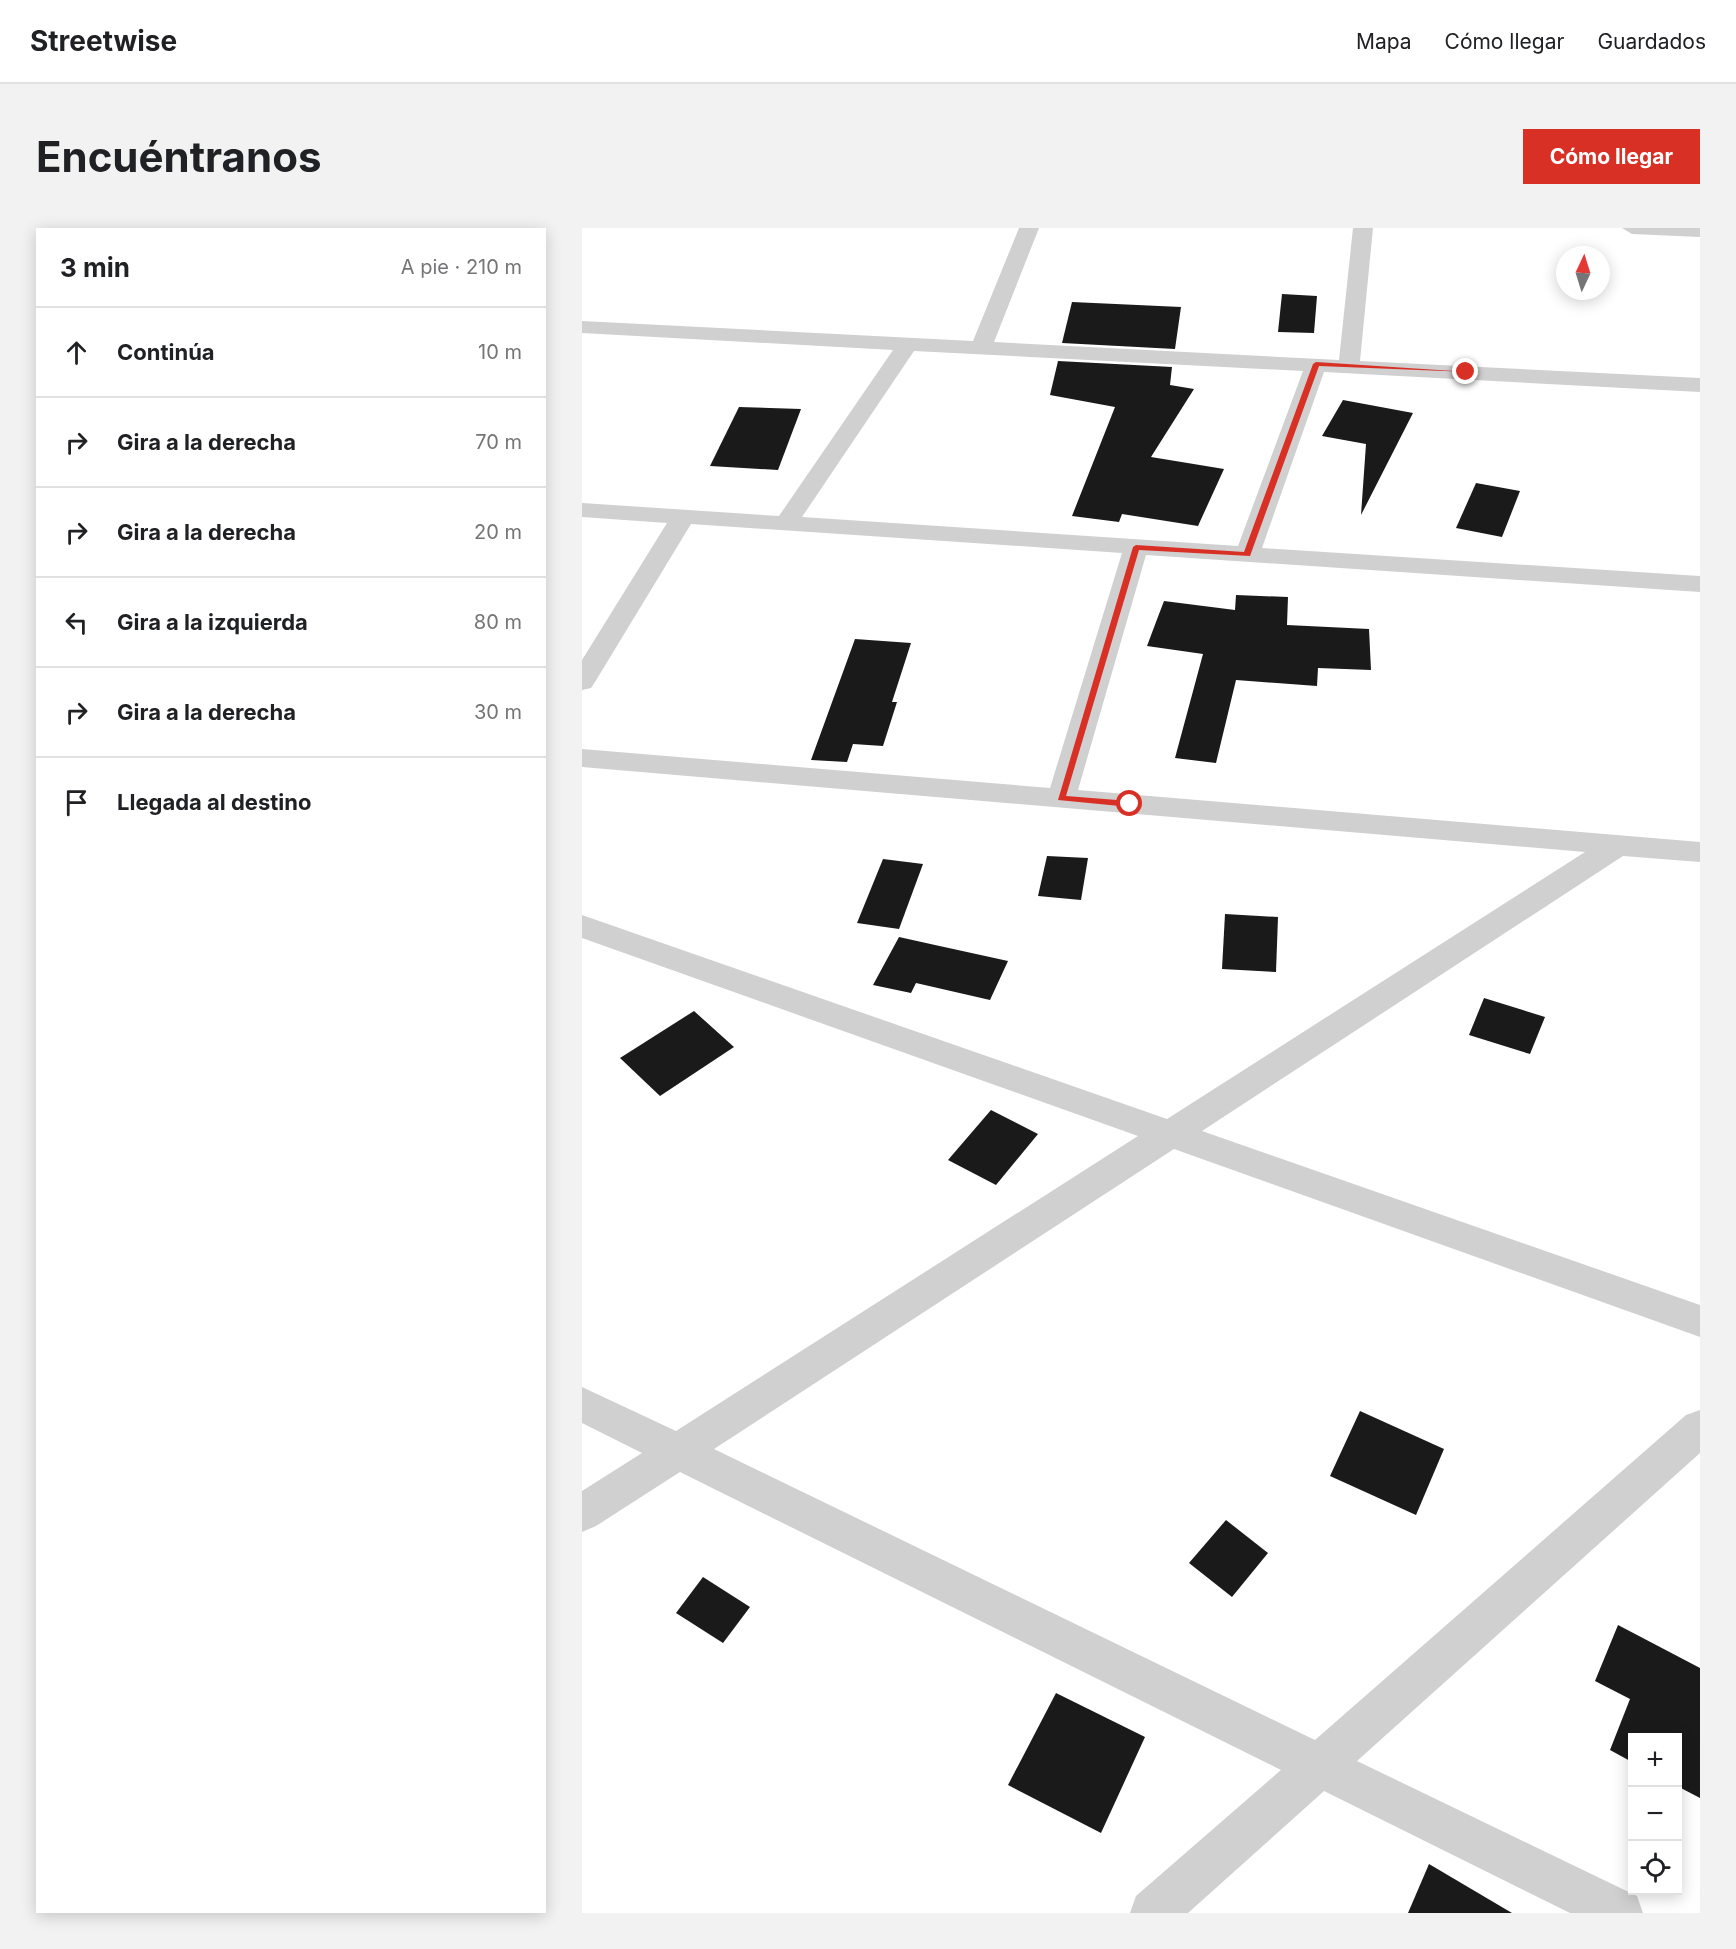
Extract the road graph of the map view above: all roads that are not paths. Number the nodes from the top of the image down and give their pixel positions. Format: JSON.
{"nodes":[{"id":1,"x":1029,"y":228,"type":"edge"},
{"id":2,"x":1363,"y":228,"type":"edge"},
{"id":3,"x":1632,"y":228,"type":"edge"},
{"id":4,"x":1700,"y":231,"type":"edge"},
{"id":5,"x":582,"y":327,"type":"edge"},
{"id":6,"x":909,"y":342,"type":"junction"},
{"id":7,"x":982,"y":346,"type":"junction"},
{"id":8,"x":1316,"y":364,"type":"junction"},
{"id":9,"x":1349,"y":366,"type":"junction"},
{"id":10,"x":1700,"y":385,"type":"edge"},
{"id":11,"x":582,"y":510,"type":"edge"},
{"id":12,"x":683,"y":517,"type":"junction"},
{"id":13,"x":785,"y":524,"type":"junction"},
{"id":14,"x":1136,"y":547,"type":"junction"},
{"id":15,"x":1247,"y":554,"type":"junction"},
{"id":16,"x":1700,"y":584,"type":"edge"},
{"id":17,"x":582,"y":681,"type":"edge"},
{"id":18,"x":582,"y":758,"type":"edge"},
{"id":19,"x":1061,"y":798,"type":"junction"},
{"id":20,"x":1618,"y":846,"type":"junction"},
{"id":21,"x":1700,"y":852,"type":"edge"},
{"id":22,"x":582,"y":926,"type":"edge"},
{"id":23,"x":1171,"y":1134,"type":"junction"},
{"id":24,"x":1700,"y":1321,"type":"edge"},
{"id":25,"x":582,"y":1404,"type":"edge"},
{"id":26,"x":1700,"y":1428,"type":"edge"},
{"id":27,"x":678,"y":1451,"type":"junction"},
{"id":28,"x":582,"y":1513,"type":"edge"},
{"id":29,"x":1319,"y":1766,"type":"junction"},
{"id":30,"x":1153,"y":1913,"type":"edge"},
{"id":31,"x":1620,"y":1913,"type":"edge"}],
"edges":[{"from":1,"to":7,"type":"street"},
{"from":2,"to":9,"type":"street"},
{"from":3,"to":4,"type":"street"},
{"from":5,"to":6,"type":"street"},
{"from":6,"to":7,"type":"street"},
{"from":6,"to":13,"type":"street"},
{"from":7,"to":8,"type":"street"},
{"from":8,"to":9,"type":"street"},
{"from":8,"to":15,"type":"street"},
{"from":9,"to":10,"type":"street"},
{"from":11,"to":12,"type":"street"},
{"from":12,"to":13,"type":"street"},
{"from":12,"to":17,"type":"street"},
{"from":13,"to":14,"type":"street"},
{"from":14,"to":15,"type":"street"},
{"from":14,"to":19,"type":"street"},
{"from":15,"to":16,"type":"street"},
{"from":18,"to":19,"type":"street"},
{"from":19,"to":20,"type":"street"},
{"from":20,"to":21,"type":"street"},
{"from":20,"to":23,"type":"street"},
{"from":22,"to":23,"type":"street"},
{"from":23,"to":24,"type":"street"},
{"from":23,"to":27,"type":"street"},
{"from":25,"to":27,"type":"street"},
{"from":26,"to":29,"type":"street"},
{"from":27,"to":28,"type":"street"},
{"from":27,"to":29,"type":"street"},
{"from":29,"to":30,"type":"street"},
{"from":29,"to":31,"type":"street"}]}
